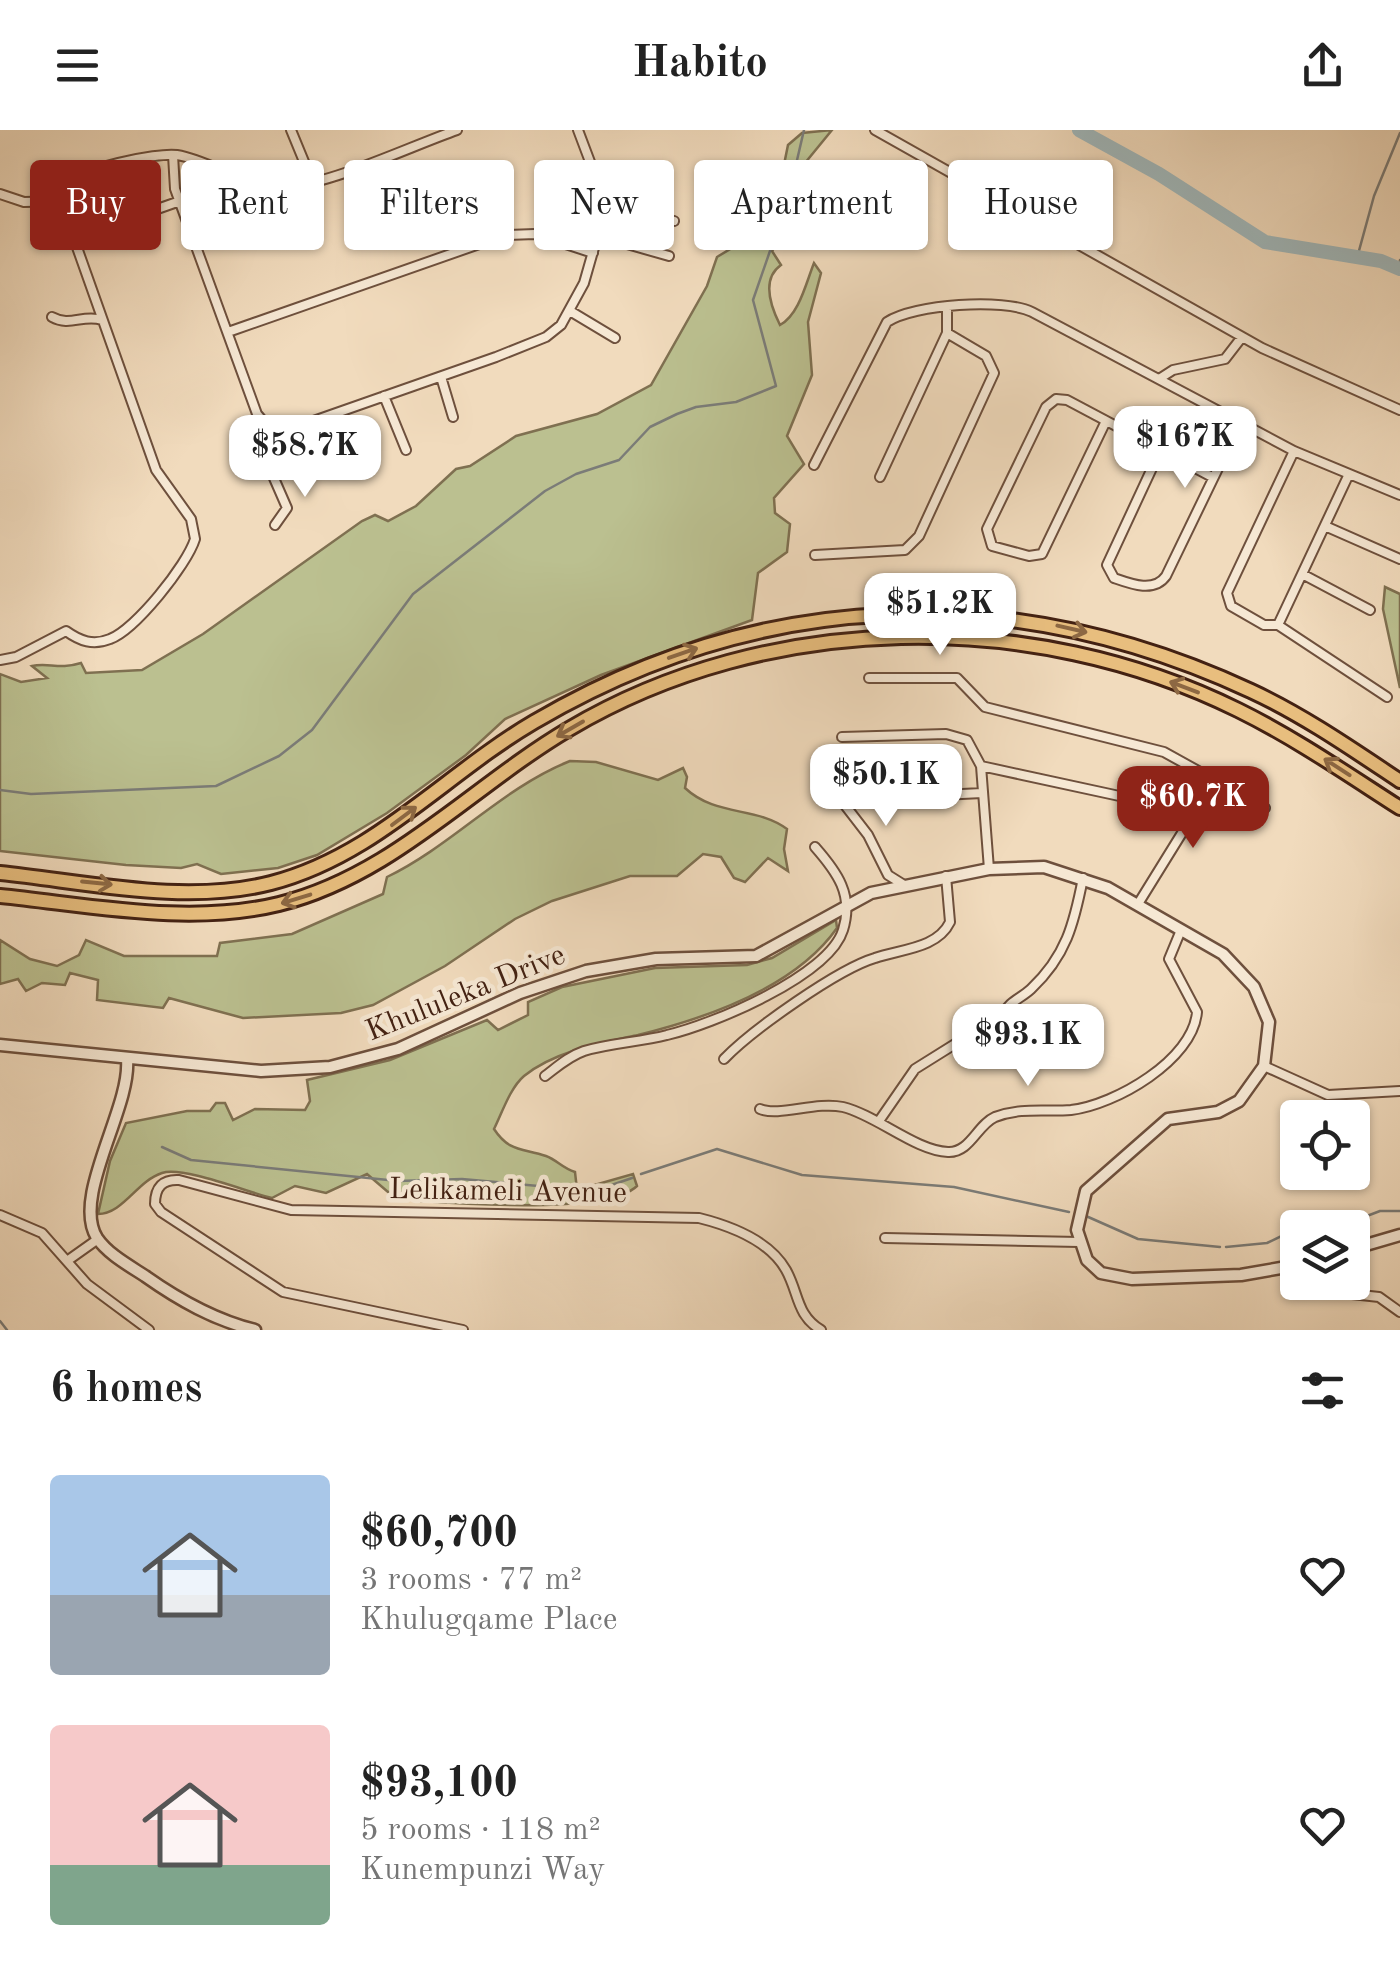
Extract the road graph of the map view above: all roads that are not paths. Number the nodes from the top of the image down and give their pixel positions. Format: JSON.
{"nodes":[{"id":1,"x":291,"y":130,"type":"edge"},
{"id":2,"x":457,"y":130,"type":"edge"},
{"id":3,"x":578,"y":130,"type":"edge"},
{"id":4,"x":875,"y":130,"type":"edge"},
{"id":5,"x":173,"y":154,"type":"junction"},
{"id":6,"x":137,"y":160,"type":"edge"},
{"id":7,"x":191,"y":160,"type":"edge"},
{"id":8,"x":303,"y":160,"type":"edge"},
{"id":9,"x":588,"y":160,"type":"edge"},
{"id":10,"x":324,"y":177,"type":"edge"},
{"id":11,"x":0,"y":194,"type":"edge"},
{"id":12,"x":180,"y":201,"type":"junction"},
{"id":13,"x":30,"y":202,"type":"edge"},
{"id":14,"x":161,"y":208,"type":"edge"},
{"id":15,"x":78,"y":250,"type":"edge"},
{"id":16,"x":648,"y":250,"type":"edge"},
{"id":17,"x":593,"y":252,"type":"joint"},
{"id":18,"x":669,"y":256,"type":"dead end"},
{"id":19,"x":947,"y":309,"type":"junction"},
{"id":20,"x":570,"y":311,"type":"junction"},
{"id":21,"x":52,"y":318,"type":"dead end"},
{"id":22,"x":102,"y":320,"type":"junction"},
{"id":23,"x":228,"y":332,"type":"junction"},
{"id":24,"x":947,"y":333,"type":"junction"},
{"id":25,"x":1242,"y":337,"type":"junction"},
{"id":26,"x":615,"y":338,"type":"dead end"},
{"id":27,"x":441,"y":377,"type":"junction"},
{"id":28,"x":1159,"y":379,"type":"junction"},
{"id":29,"x":384,"y":396,"type":"junction"},
{"id":30,"x":1400,"y":410,"type":"edge"},
{"id":31,"x":453,"y":417,"type":"dead end"},
{"id":32,"x":1106,"y":421,"type":"junction"},
{"id":33,"x":1240,"y":423,"type":"junction"},
{"id":34,"x":272,"y":429,"type":"junction"},
{"id":35,"x":406,"y":450,"type":"dead end"},
{"id":36,"x":1160,"y":450,"type":"junction"},
{"id":37,"x":1294,"y":451,"type":"junction"},
{"id":38,"x":814,"y":465,"type":"dead end"},
{"id":39,"x":1349,"y":474,"type":"junction"},
{"id":40,"x":1212,"y":476,"type":"junction"},
{"id":41,"x":880,"y":478,"type":"dead end"},
{"id":42,"x":1400,"y":496,"type":"edge"},
{"id":43,"x":275,"y":525,"type":"dead end"},
{"id":44,"x":1326,"y":526,"type":"junction"},
{"id":45,"x":815,"y":555,"type":"dead end"},
{"id":46,"x":1400,"y":558,"type":"edge"},
{"id":47,"x":1304,"y":574,"type":"junction"},
{"id":48,"x":1370,"y":610,"type":"dead end"},
{"id":49,"x":1278,"y":625,"type":"junction"},
{"id":50,"x":0,"y":660,"type":"edge"},
{"id":51,"x":870,"y":678,"type":"dead end"},
{"id":52,"x":1387,"y":698,"type":"dead end"},
{"id":53,"x":842,"y":737,"type":"dead end"},
{"id":54,"x":980,"y":766,"type":"junction"},
{"id":55,"x":1216,"y":778,"type":"junction"},
{"id":56,"x":1400,"y":781,"type":"edge"},
{"id":57,"x":982,"y":792,"type":"junction"},
{"id":58,"x":1265,"y":808,"type":"dead end"},
{"id":59,"x":1400,"y":808,"type":"edge"},
{"id":60,"x":1190,"y":821,"type":"junction"},
{"id":61,"x":815,"y":847,"type":"dead end"},
{"id":62,"x":989,"y":869,"type":"junction"},
{"id":63,"x":0,"y":873,"type":"edge"},
{"id":64,"x":946,"y":876,"type":"junction"},
{"id":65,"x":1083,"y":878,"type":"junction"},
{"id":66,"x":904,"y":885,"type":"junction"},
{"id":67,"x":0,"y":896,"type":"edge"},
{"id":68,"x":846,"y":904,"type":"junction"},
{"id":69,"x":1138,"y":904,"type":"junction"},
{"id":70,"x":1182,"y":930,"type":"junction"},
{"id":71,"x":0,"y":1045,"type":"edge"},
{"id":72,"x":724,"y":1059,"type":"dead end"},
{"id":73,"x":127,"y":1060,"type":"junction"},
{"id":74,"x":1264,"y":1066,"type":"junction"},
{"id":75,"x":544,"y":1076,"type":"dead end"},
{"id":76,"x":1400,"y":1091,"type":"edge"},
{"id":77,"x":760,"y":1109,"type":"dead end"},
{"id":78,"x":879,"y":1120,"type":"junction"},
{"id":79,"x":0,"y":1215,"type":"edge"},
{"id":80,"x":1400,"y":1235,"type":"edge"},
{"id":81,"x":886,"y":1238,"type":"dead end"},
{"id":82,"x":98,"y":1239,"type":"junction"},
{"id":83,"x":1079,"y":1242,"type":"junction"},
{"id":84,"x":1370,"y":1244,"type":"edge"},
{"id":85,"x":67,"y":1262,"type":"junction"},
{"id":86,"x":1280,"y":1267,"type":"edge"},
{"id":87,"x":1370,"y":1297,"type":"edge"},
{"id":88,"x":1400,"y":1312,"type":"edge"},
{"id":89,"x":150,"y":1330,"type":"edge"},
{"id":90,"x":254,"y":1330,"type":"edge"},
{"id":91,"x":462,"y":1330,"type":"edge"},
{"id":92,"x":822,"y":1330,"type":"edge"}],
"edges":[{"from":1,"to":8,"type":"street"},
{"from":2,"to":10,"type":"street"},
{"from":3,"to":9,"type":"street"},
{"from":4,"to":25,"type":"street"},
{"from":5,"to":6,"type":"street"},
{"from":5,"to":7,"type":"street"},
{"from":5,"to":12,"type":"street"},
{"from":11,"to":13,"type":"street"},
{"from":12,"to":14,"type":"street"},
{"from":12,"to":23,"type":"street"},
{"from":15,"to":22,"type":"street"},
{"from":16,"to":18,"type":"street"},
{"from":17,"to":20,"type":"street"},
{"from":17,"to":23,"type":"street"},
{"from":19,"to":24,"type":"street"},
{"from":19,"to":28,"type":"street"},
{"from":19,"to":38,"type":"street"},
{"from":20,"to":26,"type":"street"},
{"from":20,"to":27,"type":"street"},
{"from":21,"to":22,"type":"street"},
{"from":22,"to":50,"type":"street"},
{"from":23,"to":34,"type":"street"},
{"from":24,"to":41,"type":"street"},
{"from":24,"to":45,"type":"street"},
{"from":25,"to":28,"type":"street"},
{"from":25,"to":30,"type":"street"},
{"from":27,"to":29,"type":"street"},
{"from":27,"to":31,"type":"street"},
{"from":28,"to":33,"type":"street"},
{"from":29,"to":34,"type":"street"},
{"from":29,"to":35,"type":"street"},
{"from":32,"to":32,"type":"street"},
{"from":32,"to":36,"type":"street"},
{"from":33,"to":37,"type":"street"},
{"from":33,"to":40,"type":"street"},
{"from":34,"to":43,"type":"street"},
{"from":36,"to":40,"type":"street"},
{"from":36,"to":40,"type":"street"},
{"from":37,"to":39,"type":"street"},
{"from":37,"to":49,"type":"street"},
{"from":39,"to":42,"type":"street"},
{"from":39,"to":44,"type":"street"},
{"from":44,"to":46,"type":"street"},
{"from":44,"to":47,"type":"street"},
{"from":47,"to":48,"type":"street"},
{"from":47,"to":49,"type":"street"},
{"from":49,"to":52,"type":"street"},
{"from":51,"to":55,"type":"street"},
{"from":53,"to":54,"type":"street"},
{"from":54,"to":57,"type":"street"},
{"from":54,"to":60,"type":"street"},
{"from":55,"to":58,"type":"street"},
{"from":55,"to":60,"type":"street"},
{"from":63,"to":56,"type":"main road","one_way":true},
{"from":57,"to":62,"type":"street"},
{"from":57,"to":66,"type":"street"},
{"from":59,"to":67,"type":"main road","one_way":true},
{"from":60,"to":69,"type":"street"},
{"from":61,"to":68,"type":"street"},
{"from":62,"to":64,"type":"street","name":"Khululeka Drive"},
{"from":62,"to":65,"type":"street","name":"Khululeka Drive"},
{"from":64,"to":66,"type":"street","name":"Khululeka Drive"},
{"from":64,"to":72,"type":"street"},
{"from":65,"to":69,"type":"street","name":"Khululeka Drive"},
{"from":65,"to":78,"type":"street"},
{"from":66,"to":68,"type":"street","name":"Khululeka Drive"},
{"from":68,"to":73,"type":"street","name":"Khululeka Drive"},
{"from":68,"to":75,"type":"street"},
{"from":69,"to":70,"type":"street","name":"Khululeka Drive"},
{"from":70,"to":74,"type":"street","name":"Khululeka Drive"},
{"from":70,"to":78,"type":"street"},
{"from":71,"to":73,"type":"street","name":"Khululeka Drive"},
{"from":73,"to":82,"type":"street"},
{"from":74,"to":76,"type":"street"},
{"from":74,"to":83,"type":"street"},
{"from":77,"to":78,"type":"street"},
{"from":79,"to":85,"type":"street"},
{"from":80,"to":84,"type":"street"},
{"from":81,"to":83,"type":"street"},
{"from":82,"to":85,"type":"street"},
{"from":82,"to":90,"type":"street"},
{"from":83,"to":86,"type":"street"},
{"from":85,"to":89,"type":"street"},
{"from":87,"to":88,"type":"street"},
{"from":91,"to":92,"type":"street","name":"Lelikameli Avenue"}]}
